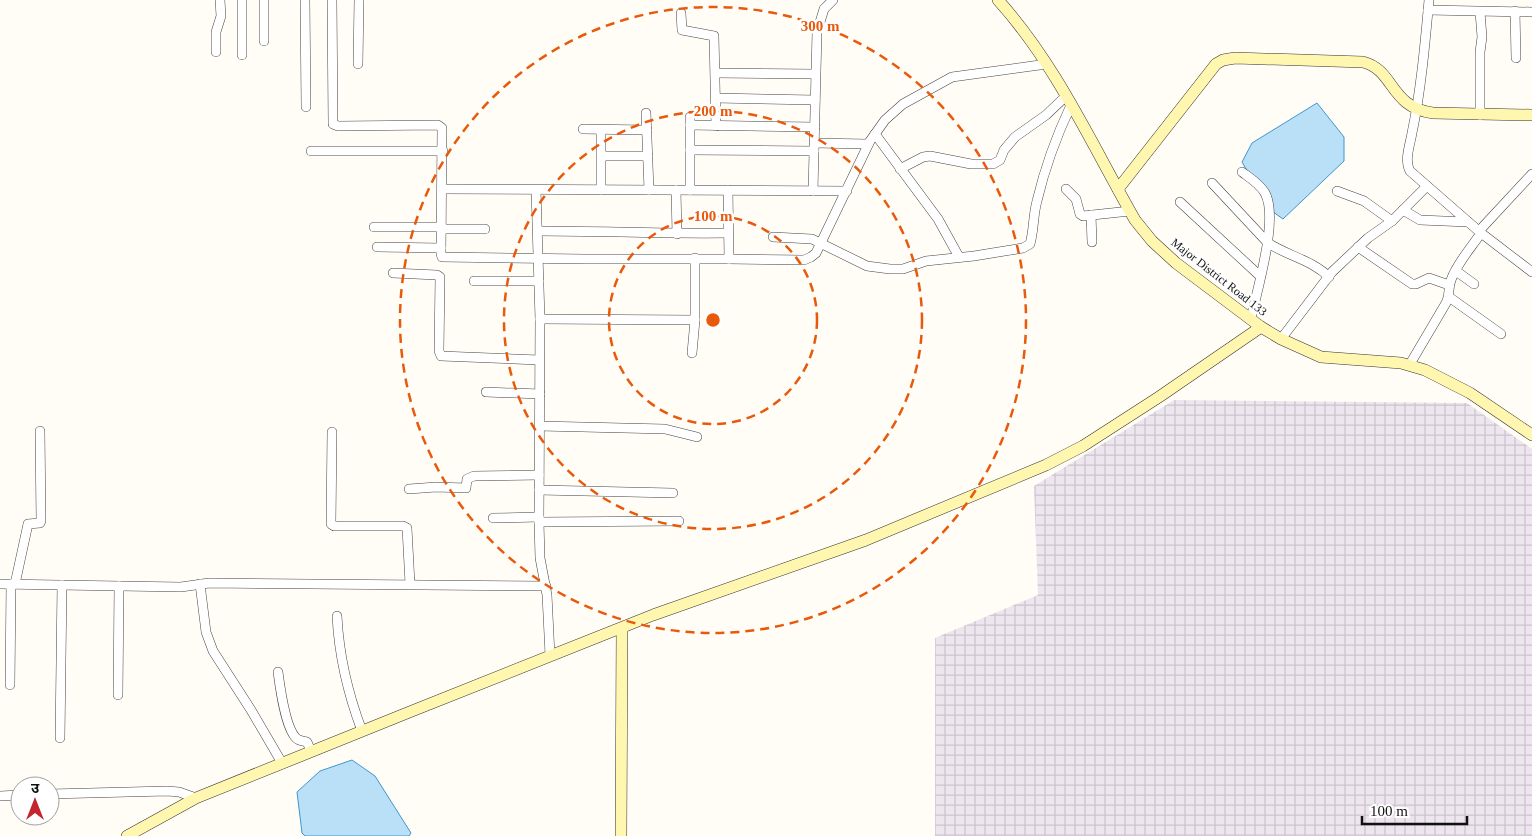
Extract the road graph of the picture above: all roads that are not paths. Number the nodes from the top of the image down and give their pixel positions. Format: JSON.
{"nodes":[{"id":1,"x":220,"y":0,"type":"edge"},
{"id":2,"x":242,"y":0,"type":"edge"},
{"id":3,"x":264,"y":0,"type":"edge"},
{"id":4,"x":305,"y":0,"type":"edge"},
{"id":5,"x":332,"y":0,"type":"edge"},
{"id":6,"x":359,"y":0,"type":"edge"},
{"id":7,"x":833,"y":0,"type":"edge"},
{"id":8,"x":998,"y":0,"type":"edge"},
{"id":9,"x":1429,"y":0,"type":"edge"},
{"id":10,"x":1428,"y":10,"type":"junction"},
{"id":11,"x":1515,"y":11,"type":"junction"},
{"id":12,"x":1480,"y":12,"type":"junction"},
{"id":13,"x":1532,"y":12,"type":"edge"},
{"id":14,"x":681,"y":13,"type":"dead end"},
{"id":15,"x":264,"y":41,"type":"dead end"},
{"id":16,"x":216,"y":52,"type":"dead end"},
{"id":17,"x":242,"y":55,"type":"dead end"},
{"id":18,"x":1516,"y":58,"type":"dead end"},
{"id":19,"x":358,"y":64,"type":"dead end"},
{"id":20,"x":1047,"y":64,"type":"junction"},
{"id":21,"x":716,"y":74,"type":"junction"},
{"id":22,"x":815,"y":74,"type":"junction"},
{"id":23,"x":716,"y":98,"type":"junction"},
{"id":24,"x":815,"y":100,"type":"junction"},
{"id":25,"x":1069,"y":101,"type":"junction"},
{"id":26,"x":306,"y":107,"type":"dead end"},
{"id":27,"x":1417,"y":110,"type":"junction"},
{"id":28,"x":646,"y":113,"type":"dead end"},
{"id":29,"x":1480,"y":115,"type":"junction"},
{"id":30,"x":1532,"y":115,"type":"edge"},
{"id":31,"x":716,"y":126,"type":"junction"},
{"id":32,"x":815,"y":127,"type":"junction"},
{"id":33,"x":583,"y":129,"type":"dead end"},
{"id":34,"x":601,"y":130,"type":"junction"},
{"id":35,"x":647,"y":130,"type":"junction"},
{"id":36,"x":875,"y":134,"type":"junction"},
{"id":37,"x":868,"y":144,"type":"junction"},
{"id":38,"x":814,"y":147,"type":"junction"},
{"id":39,"x":690,"y":150,"type":"junction"},
{"id":40,"x":310,"y":151,"type":"dead end"},
{"id":41,"x":443,"y":151,"type":"junction"},
{"id":42,"x":602,"y":156,"type":"junction"},
{"id":43,"x":648,"y":156,"type":"junction"},
{"id":44,"x":900,"y":169,"type":"junction"},
{"id":45,"x":1242,"y":172,"type":"dead end"},
{"id":46,"x":1532,"y":174,"type":"edge"},
{"id":47,"x":1212,"y":182,"type":"dead end"},
{"id":48,"x":1427,"y":186,"type":"junction"},
{"id":49,"x":443,"y":189,"type":"junction"},
{"id":50,"x":1066,"y":189,"type":"dead end"},
{"id":51,"x":1118,"y":189,"type":"junction"},
{"id":52,"x":536,"y":190,"type":"junction"},
{"id":53,"x":601,"y":190,"type":"junction"},
{"id":54,"x":649,"y":190,"type":"junction"},
{"id":55,"x":676,"y":190,"type":"junction"},
{"id":56,"x":690,"y":190,"type":"junction"},
{"id":57,"x":728,"y":190,"type":"junction"},
{"id":58,"x":813,"y":191,"type":"junction"},
{"id":59,"x":846,"y":191,"type":"junction"},
{"id":60,"x":1337,"y":191,"type":"dead end"},
{"id":61,"x":1180,"y":202,"type":"dead end"},
{"id":62,"x":1403,"y":210,"type":"junction"},
{"id":63,"x":1130,"y":211,"type":"junction"},
{"id":64,"x":1092,"y":215,"type":"junction"},
{"id":65,"x":1392,"y":221,"type":"junction"},
{"id":66,"x":1468,"y":222,"type":"junction"},
{"id":67,"x":374,"y":227,"type":"dead end"},
{"id":68,"x":442,"y":228,"type":"junction"},
{"id":69,"x":485,"y":229,"type":"dead end"},
{"id":70,"x":538,"y":231,"type":"junction"},
{"id":71,"x":1480,"y":232,"type":"junction"},
{"id":72,"x":728,"y":233,"type":"junction"},
{"id":73,"x":676,"y":234,"type":"junction"},
{"id":74,"x":774,"y":237,"type":"dead end"},
{"id":75,"x":821,"y":242,"type":"junction"},
{"id":76,"x":1092,"y":242,"type":"dead end"},
{"id":77,"x":1268,"y":243,"type":"junction"},
{"id":78,"x":1358,"y":246,"type":"junction"},
{"id":79,"x":377,"y":247,"type":"dead end"},
{"id":80,"x":441,"y":248,"type":"junction"},
{"id":81,"x":959,"y":257,"type":"junction"},
{"id":82,"x":538,"y":258,"type":"junction"},
{"id":83,"x":695,"y":258,"type":"junction"},
{"id":84,"x":729,"y":259,"type":"junction"},
{"id":85,"x":1456,"y":271,"type":"junction"},
{"id":86,"x":1532,"y":272,"type":"edge"},
{"id":87,"x":393,"y":273,"type":"dead end"},
{"id":88,"x":1260,"y":276,"type":"junction"},
{"id":89,"x":1328,"y":277,"type":"junction"},
{"id":90,"x":474,"y":281,"type":"dead end"},
{"id":91,"x":539,"y":281,"type":"junction"},
{"id":92,"x":1474,"y":284,"type":"dead end"},
{"id":93,"x":1449,"y":285,"type":"junction"},
{"id":94,"x":1449,"y":297,"type":"junction"},
{"id":95,"x":540,"y":319,"type":"junction"},
{"id":96,"x":1251,"y":319,"type":"junction"},
{"id":97,"x":695,"y":320,"type":"junction"},
{"id":98,"x":1261,"y":327,"type":"junction"},
{"id":99,"x":1501,"y":334,"type":"dead end"},
{"id":100,"x":1282,"y":339,"type":"junction"},
{"id":101,"x":692,"y":353,"type":"dead end"},
{"id":102,"x":539,"y":360,"type":"junction"},
{"id":103,"x":1410,"y":364,"type":"junction"},
{"id":104,"x":486,"y":392,"type":"dead end"},
{"id":105,"x":540,"y":394,"type":"junction"},
{"id":106,"x":540,"y":426,"type":"junction"},
{"id":107,"x":40,"y":431,"type":"dead end"},
{"id":108,"x":332,"y":432,"type":"dead end"},
{"id":109,"x":1532,"y":435,"type":"edge"},
{"id":110,"x":697,"y":437,"type":"dead end"},
{"id":111,"x":539,"y":475,"type":"junction"},
{"id":112,"x":409,"y":489,"type":"dead end"},
{"id":113,"x":539,"y":490,"type":"junction"},
{"id":114,"x":673,"y":493,"type":"dead end"},
{"id":115,"x":492,"y":518,"type":"dead end"},
{"id":116,"x":539,"y":520,"type":"junction"},
{"id":117,"x":680,"y":521,"type":"dead end"},
{"id":118,"x":0,"y":584,"type":"edge"},
{"id":119,"x":13,"y":584,"type":"junction"},
{"id":120,"x":200,"y":584,"type":"junction"},
{"id":121,"x":410,"y":584,"type":"junction"},
{"id":122,"x":62,"y":585,"type":"junction"},
{"id":123,"x":119,"y":586,"type":"junction"},
{"id":124,"x":546,"y":586,"type":"junction"},
{"id":125,"x":337,"y":616,"type":"dead end"},
{"id":126,"x":622,"y":628,"type":"junction"},
{"id":127,"x":550,"y":655,"type":"junction"},
{"id":128,"x":278,"y":672,"type":"dead end"},
{"id":129,"x":10,"y":685,"type":"dead end"},
{"id":130,"x":118,"y":695,"type":"dead end"},
{"id":131,"x":362,"y":731,"type":"junction"},
{"id":132,"x":60,"y":738,"type":"dead end"},
{"id":133,"x":311,"y":752,"type":"junction"},
{"id":134,"x":282,"y":763,"type":"junction"},
{"id":135,"x":60,"y":794,"type":"edge"},
{"id":136,"x":196,"y":798,"type":"junction"},
{"id":137,"x":127,"y":836,"type":"edge"},
{"id":138,"x":621,"y":836,"type":"edge"}],
"edges":[{"from":1,"to":16,"type":"street"},
{"from":2,"to":17,"type":"street"},
{"from":3,"to":15,"type":"street"},
{"from":4,"to":26,"type":"street"},
{"from":5,"to":41,"type":"street"},
{"from":6,"to":19,"type":"street"},
{"from":7,"to":22,"type":"street"},
{"from":8,"to":20,"type":"street","name":"Major District Road 133"},
{"from":9,"to":10,"type":"street"},
{"from":10,"to":12,"type":"street"},
{"from":10,"to":27,"type":"street"},
{"from":11,"to":12,"type":"street"},
{"from":11,"to":13,"type":"street"},
{"from":11,"to":18,"type":"street"},
{"from":12,"to":29,"type":"street"},
{"from":14,"to":21,"type":"street"},
{"from":20,"to":25,"type":"street","name":"Major District Road 133"},
{"from":20,"to":36,"type":"street"},
{"from":21,"to":22,"type":"street"},
{"from":21,"to":23,"type":"street"},
{"from":22,"to":24,"type":"street"},
{"from":23,"to":24,"type":"street"},
{"from":23,"to":31,"type":"street"},
{"from":24,"to":32,"type":"street"},
{"from":25,"to":44,"type":"street"},
{"from":25,"to":51,"type":"street","name":"Major District Road 133"},
{"from":25,"to":81,"type":"street"},
{"from":27,"to":29,"type":"street"},
{"from":27,"to":48,"type":"street"},
{"from":27,"to":51,"type":"street"},
{"from":28,"to":35,"type":"street"},
{"from":29,"to":30,"type":"street"},
{"from":31,"to":32,"type":"street"},
{"from":31,"to":39,"type":"street"},
{"from":32,"to":38,"type":"street"},
{"from":33,"to":34,"type":"street"},
{"from":34,"to":35,"type":"street"},
{"from":34,"to":42,"type":"street"},
{"from":35,"to":43,"type":"street"},
{"from":36,"to":37,"type":"street"},
{"from":36,"to":44,"type":"street"},
{"from":37,"to":38,"type":"street"},
{"from":37,"to":59,"type":"street"},
{"from":38,"to":39,"type":"street"},
{"from":38,"to":58,"type":"street"},
{"from":39,"to":56,"type":"street"},
{"from":40,"to":41,"type":"street"},
{"from":41,"to":49,"type":"street"},
{"from":42,"to":43,"type":"street"},
{"from":42,"to":53,"type":"street"},
{"from":43,"to":54,"type":"street"},
{"from":44,"to":81,"type":"street"},
{"from":45,"to":77,"type":"street"},
{"from":46,"to":71,"type":"street"},
{"from":47,"to":77,"type":"street"},
{"from":48,"to":62,"type":"street"},
{"from":48,"to":66,"type":"street"},
{"from":49,"to":52,"type":"street"},
{"from":49,"to":68,"type":"street"},
{"from":50,"to":64,"type":"street"},
{"from":51,"to":63,"type":"street","name":"Major District Road 133"},
{"from":52,"to":53,"type":"street"},
{"from":52,"to":70,"type":"street"},
{"from":53,"to":54,"type":"street"},
{"from":54,"to":55,"type":"street"},
{"from":55,"to":56,"type":"street"},
{"from":55,"to":73,"type":"street"},
{"from":56,"to":57,"type":"street"},
{"from":57,"to":58,"type":"street"},
{"from":57,"to":72,"type":"street"},
{"from":58,"to":59,"type":"street"},
{"from":59,"to":75,"type":"street"},
{"from":60,"to":65,"type":"street"},
{"from":61,"to":88,"type":"street"},
{"from":62,"to":65,"type":"street"},
{"from":62,"to":66,"type":"street"},
{"from":63,"to":64,"type":"street"},
{"from":63,"to":96,"type":"street","name":"Major District Road 133"},
{"from":64,"to":76,"type":"street"},
{"from":65,"to":78,"type":"street"},
{"from":66,"to":71,"type":"street"},
{"from":67,"to":68,"type":"street"},
{"from":68,"to":69,"type":"street"},
{"from":68,"to":80,"type":"street"},
{"from":70,"to":73,"type":"street"},
{"from":70,"to":82,"type":"street"},
{"from":71,"to":85,"type":"street"},
{"from":71,"to":86,"type":"street"},
{"from":72,"to":73,"type":"street"},
{"from":72,"to":84,"type":"street"},
{"from":74,"to":75,"type":"street"},
{"from":75,"to":81,"type":"street"},
{"from":75,"to":84,"type":"street"},
{"from":77,"to":88,"type":"street"},
{"from":77,"to":89,"type":"street"},
{"from":78,"to":89,"type":"street"},
{"from":78,"to":93,"type":"street"},
{"from":79,"to":80,"type":"street"},
{"from":80,"to":82,"type":"street"},
{"from":82,"to":83,"type":"street"},
{"from":82,"to":91,"type":"street"},
{"from":83,"to":84,"type":"street"},
{"from":83,"to":97,"type":"street"},
{"from":85,"to":92,"type":"street"},
{"from":85,"to":93,"type":"street"},
{"from":87,"to":102,"type":"street"},
{"from":88,"to":96,"type":"street"},
{"from":89,"to":100,"type":"street"},
{"from":90,"to":91,"type":"street"},
{"from":91,"to":95,"type":"street"},
{"from":93,"to":94,"type":"street"},
{"from":94,"to":99,"type":"street"},
{"from":94,"to":103,"type":"street"},
{"from":95,"to":97,"type":"street"},
{"from":95,"to":102,"type":"street"},
{"from":96,"to":98,"type":"street","name":"Major District Road 133"},
{"from":97,"to":101,"type":"street"},
{"from":98,"to":100,"type":"street","name":"Major District Road 133"},
{"from":98,"to":126,"type":"street"},
{"from":100,"to":103,"type":"street","name":"Major District Road 133"},
{"from":102,"to":105,"type":"street"},
{"from":103,"to":109,"type":"street","name":"Major District Road 133"},
{"from":104,"to":105,"type":"street"},
{"from":105,"to":106,"type":"street"},
{"from":106,"to":110,"type":"street"},
{"from":106,"to":111,"type":"street"},
{"from":107,"to":119,"type":"street"},
{"from":108,"to":121,"type":"street"},
{"from":111,"to":112,"type":"street"},
{"from":111,"to":113,"type":"street"},
{"from":113,"to":114,"type":"street"},
{"from":113,"to":116,"type":"street"},
{"from":115,"to":116,"type":"street"},
{"from":116,"to":117,"type":"street"},
{"from":116,"to":124,"type":"street"},
{"from":118,"to":119,"type":"street"},
{"from":119,"to":122,"type":"street"},
{"from":119,"to":129,"type":"street"},
{"from":120,"to":121,"type":"street"},
{"from":120,"to":123,"type":"street"},
{"from":120,"to":134,"type":"street"},
{"from":121,"to":124,"type":"street"},
{"from":122,"to":123,"type":"street"},
{"from":122,"to":132,"type":"street"},
{"from":123,"to":130,"type":"street"},
{"from":124,"to":127,"type":"street"},
{"from":125,"to":131,"type":"street"},
{"from":126,"to":127,"type":"street"},
{"from":126,"to":138,"type":"street"},
{"from":127,"to":131,"type":"street"},
{"from":128,"to":133,"type":"street"},
{"from":131,"to":133,"type":"street"},
{"from":133,"to":134,"type":"street"},
{"from":134,"to":136,"type":"street"},
{"from":135,"to":136,"type":"street"},
{"from":136,"to":137,"type":"street"}]}
